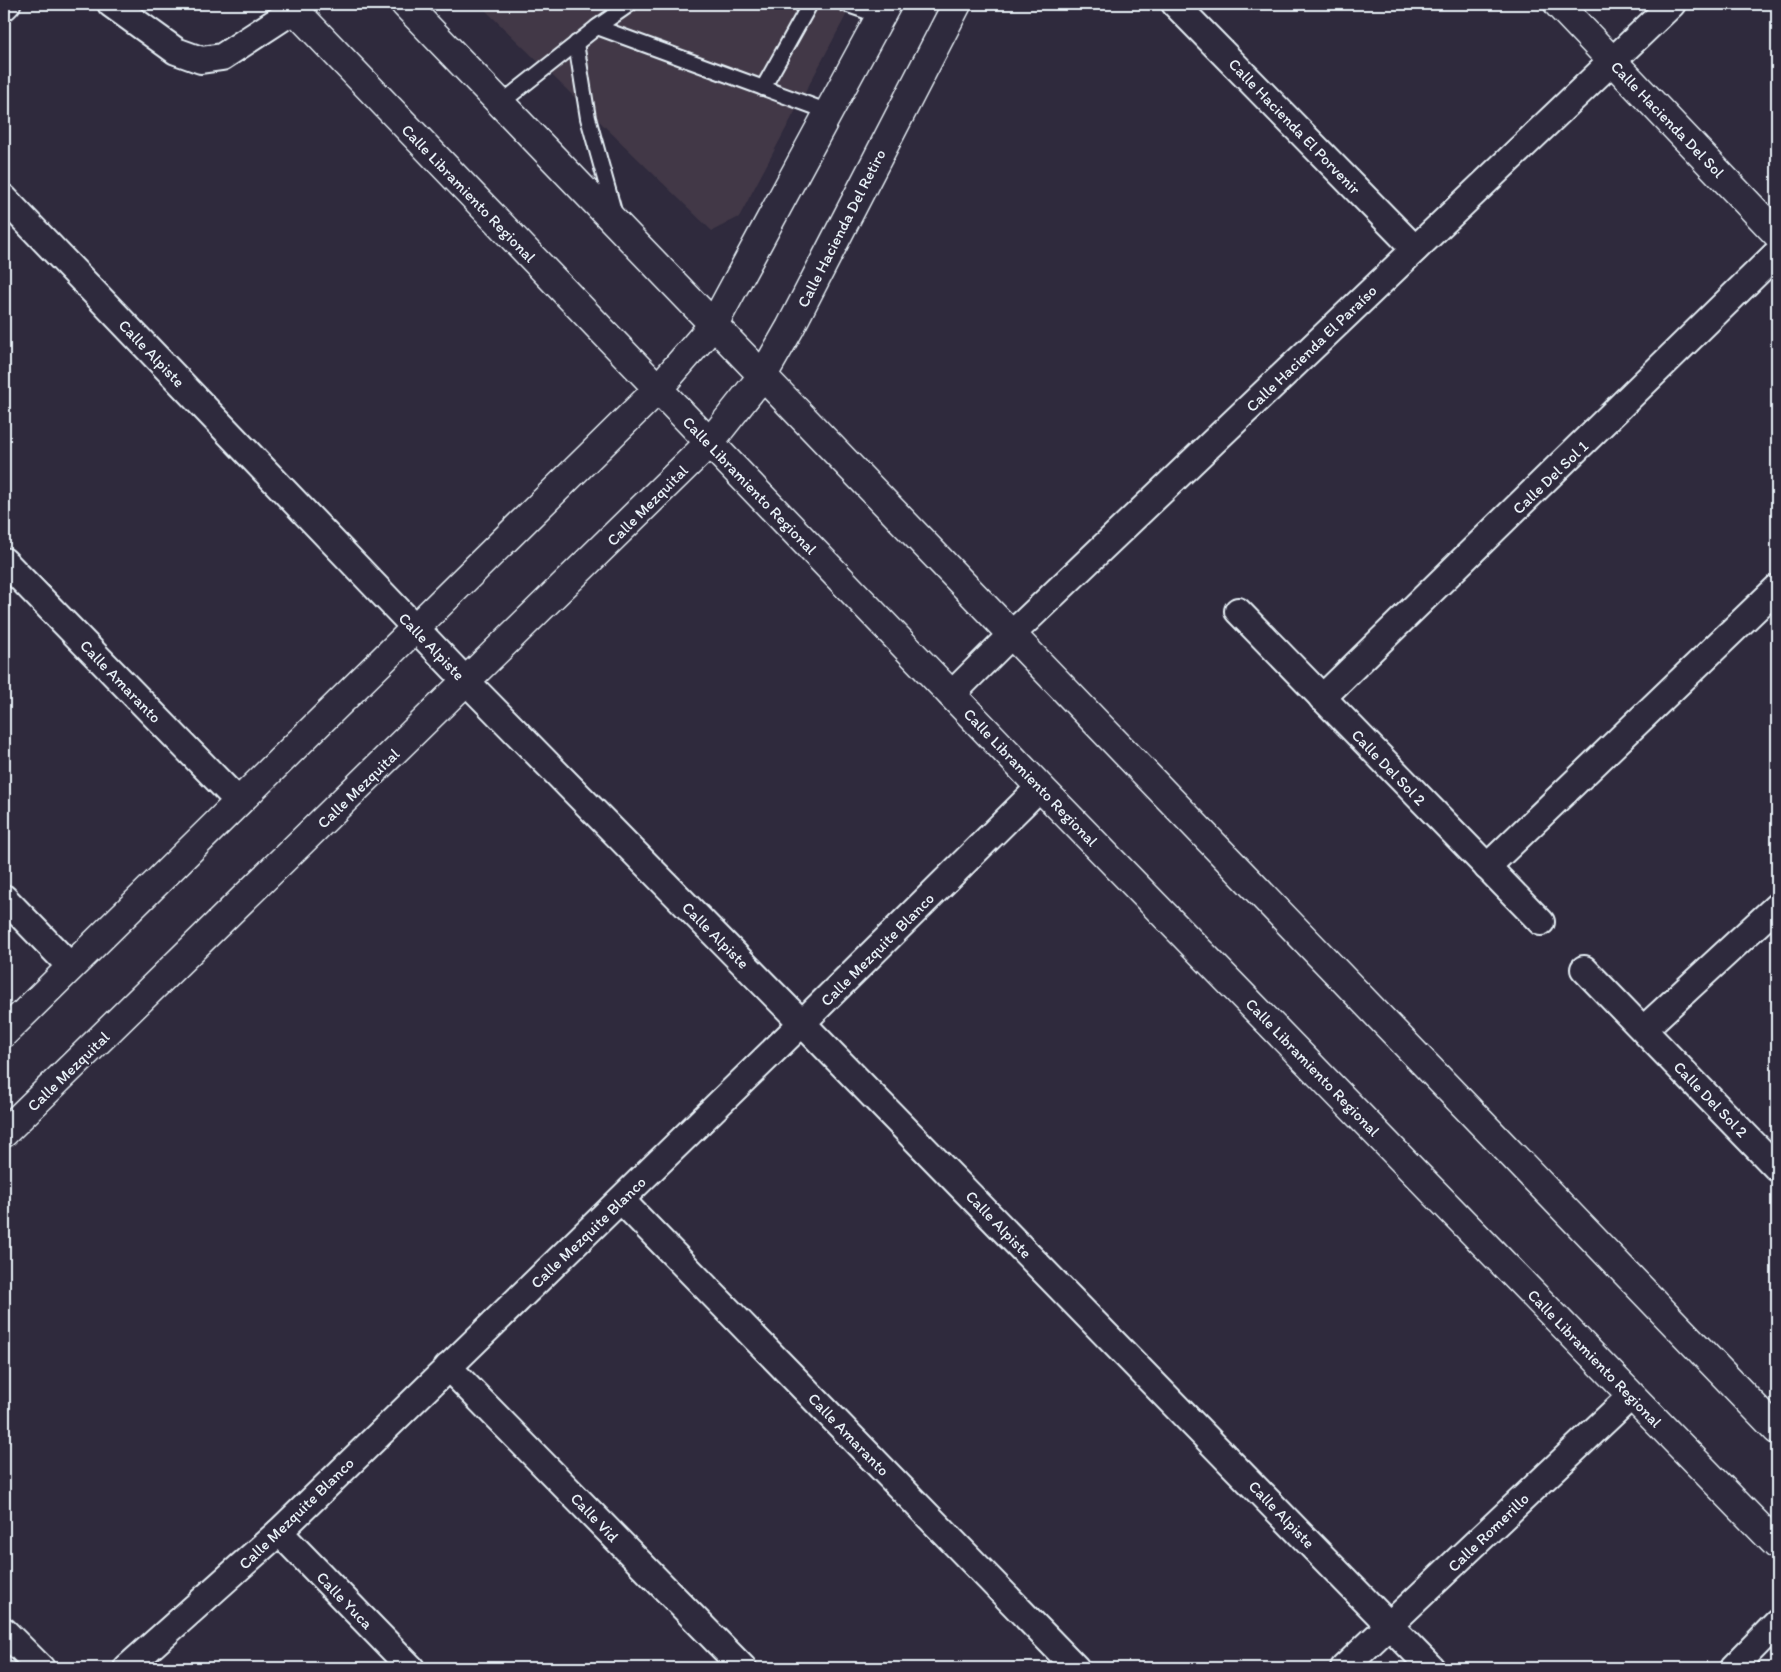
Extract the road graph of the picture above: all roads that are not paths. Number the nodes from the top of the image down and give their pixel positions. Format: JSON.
{"nodes":[{"id":1,"x":7,"y":4,"type":"edge"},
{"id":2,"x":111,"y":4,"type":"edge"},
{"id":3,"x":405,"y":4,"type":"edge"},
{"id":4,"x":630,"y":4,"type":"edge"},
{"id":5,"x":810,"y":4,"type":"edge"},
{"id":6,"x":845,"y":4,"type":"edge"},
{"id":7,"x":957,"y":4,"type":"edge"},
{"id":8,"x":1175,"y":4,"type":"edge"},
{"id":9,"x":1558,"y":4,"type":"edge"},
{"id":10,"x":1672,"y":4,"type":"edge"},
{"id":11,"x":4,"y":7,"type":"edge"},
{"id":12,"x":292,"y":7,"type":"edge"},
{"id":13,"x":884,"y":10,"type":"edge"},
{"id":14,"x":597,"y":27,"type":"junction"},
{"id":15,"x":576,"y":43,"type":"junction"},
{"id":16,"x":1613,"y":61,"type":"junction"},
{"id":17,"x":763,"y":88,"type":"junction"},
{"id":18,"x":501,"y":103,"type":"junction"},
{"id":19,"x":829,"y":112,"type":"junction"},
{"id":20,"x":4,"y":198,"type":"edge"},
{"id":21,"x":618,"y":224,"type":"junction"},
{"id":22,"x":1777,"y":234,"type":"edge"},
{"id":23,"x":1415,"y":249,"type":"junction"},
{"id":24,"x":1777,"y":253,"type":"edge"},
{"id":25,"x":714,"y":324,"type":"junction"},
{"id":26,"x":762,"y":375,"type":"junction"},
{"id":27,"x":657,"y":390,"type":"junction"},
{"id":28,"x":710,"y":442,"type":"junction"},
{"id":29,"x":4,"y":561,"type":"edge"},
{"id":30,"x":1777,"y":588,"type":"edge"},
{"id":31,"x":1238,"y":612,"type":"dead end"},
{"id":32,"x":414,"y":627,"type":"junction"},
{"id":33,"x":1012,"y":634,"type":"junction"},
{"id":34,"x":467,"y":682,"type":"junction"},
{"id":35,"x":951,"y":695,"type":"junction"},
{"id":36,"x":1322,"y":698,"type":"junction"},
{"id":37,"x":1040,"y":787,"type":"junction"},
{"id":38,"x":239,"y":802,"type":"junction"},
{"id":39,"x":1487,"y":867,"type":"junction"},
{"id":40,"x":4,"y":898,"type":"edge"},
{"id":41,"x":1777,"y":906,"type":"edge"},
{"id":42,"x":1541,"y":922,"type":"dead end"},
{"id":43,"x":71,"y":966,"type":"junction"},
{"id":44,"x":1584,"y":969,"type":"dead end"},
{"id":45,"x":802,"y":1023,"type":"junction"},
{"id":46,"x":1644,"y":1029,"type":"junction"},
{"id":47,"x":4,"y":1033,"type":"edge"},
{"id":48,"x":4,"y":1133,"type":"edge"},
{"id":49,"x":1777,"y":1168,"type":"edge"},
{"id":50,"x":622,"y":1200,"type":"junction"},
{"id":51,"x":448,"y":1367,"type":"junction"},
{"id":52,"x":1631,"y":1396,"type":"junction"},
{"id":53,"x":1777,"y":1430,"type":"edge"},
{"id":54,"x":279,"y":1532,"type":"junction"},
{"id":55,"x":1777,"y":1545,"type":"edge"},
{"id":56,"x":1777,"y":1623,"type":"edge"},
{"id":57,"x":1390,"y":1625,"type":"junction"},
{"id":58,"x":4,"y":1631,"type":"edge"},
{"id":59,"x":40,"y":1668,"type":"edge"},
{"id":60,"x":127,"y":1668,"type":"edge"},
{"id":61,"x":410,"y":1668,"type":"edge"},
{"id":62,"x":743,"y":1668,"type":"edge"},
{"id":63,"x":1076,"y":1668,"type":"edge"},
{"id":64,"x":1344,"y":1668,"type":"edge"},
{"id":65,"x":1431,"y":1668,"type":"edge"},
{"id":66,"x":1733,"y":1668,"type":"edge"}],
"edges":[{"from":1,"to":11,"type":"street"},
{"from":2,"to":12,"type":"street"},
{"from":3,"to":18,"type":"street"},
{"from":4,"to":14,"type":"lane"},
{"from":5,"to":17,"type":"lane"},
{"from":6,"to":13,"type":"lane"},
{"from":7,"to":26,"type":"street","name":"Calle Hacienda Del Retiro"},
{"from":8,"to":23,"type":"street","name":"Calle Hacienda El Porvenir"},
{"from":9,"to":16,"type":"street","name":"Calle Hacienda Del Sol"},
{"from":10,"to":16,"type":"street","name":"Calle Hacienda El Paraíso"},
{"from":12,"to":27,"type":"street","name":"Calle Libramiento Regional"},
{"from":13,"to":19,"type":"street"},
{"from":14,"to":15,"type":"lane"},
{"from":14,"to":17,"type":"lane"},
{"from":15,"to":18,"type":"lane"},
{"from":15,"to":21,"type":"lane"},
{"from":16,"to":22,"type":"street","name":"Calle Hacienda Del Sol"},
{"from":16,"to":23,"type":"street","name":"Calle Hacienda El Paraíso"},
{"from":17,"to":19,"type":"lane"},
{"from":18,"to":21,"type":"street"},
{"from":19,"to":25,"type":"street"},
{"from":20,"to":32,"type":"street","name":"Calle Alpiste"},
{"from":21,"to":25,"type":"street"},
{"from":23,"to":33,"type":"street","name":"Calle Hacienda El Paraíso"},
{"from":24,"to":36,"type":"street","name":"Calle Del Sol 1"},
{"from":25,"to":26,"type":"street"},
{"from":25,"to":27,"type":"street"},
{"from":26,"to":28,"type":"street","name":"Calle Hacienda Del Retiro"},
{"from":26,"to":33,"type":"street"},
{"from":27,"to":28,"type":"street","name":"Calle Libramiento Regional"},
{"from":27,"to":32,"type":"street"},
{"from":28,"to":34,"type":"street","name":"Calle Mezquital"},
{"from":28,"to":35,"type":"street","name":"Calle Libramiento Regional"},
{"from":29,"to":38,"type":"street","name":"Calle Amaranto"},
{"from":30,"to":39,"type":"street"},
{"from":31,"to":36,"type":"street","name":"Calle Del Sol 2"},
{"from":32,"to":34,"type":"street","name":"Calle Alpiste"},
{"from":32,"to":38,"type":"street"},
{"from":33,"to":35,"type":"street","name":"Calle Hacienda El Paraíso"},
{"from":33,"to":53,"type":"street"},
{"from":34,"to":45,"type":"street","name":"Calle Alpiste"},
{"from":34,"to":48,"type":"street","name":"Calle Mezquital"},
{"from":35,"to":37,"type":"street","name":"Calle Libramiento Regional"},
{"from":36,"to":39,"type":"street","name":"Calle Del Sol 2"},
{"from":37,"to":45,"type":"street","name":"Calle Mezquite Blanco"},
{"from":37,"to":52,"type":"street","name":"Calle Libramiento Regional"},
{"from":38,"to":43,"type":"street"},
{"from":39,"to":42,"type":"street","name":"Calle Del Sol 2"},
{"from":40,"to":43,"type":"street"},
{"from":41,"to":46,"type":"street"},
{"from":43,"to":47,"type":"street"},
{"from":44,"to":46,"type":"street","name":"Calle Del Sol 2"},
{"from":45,"to":50,"type":"street","name":"Calle Mezquite Blanco"},
{"from":45,"to":57,"type":"street","name":"Calle Alpiste"},
{"from":46,"to":49,"type":"street","name":"Calle Del Sol 2"},
{"from":50,"to":51,"type":"street","name":"Calle Mezquite Blanco"},
{"from":50,"to":63,"type":"street","name":"Calle Amaranto"},
{"from":51,"to":54,"type":"street","name":"Calle Mezquite Blanco"},
{"from":51,"to":62,"type":"street","name":"Calle Vid"},
{"from":52,"to":55,"type":"street","name":"Calle Libramiento Regional"},
{"from":52,"to":57,"type":"street","name":"Calle Romerillo"},
{"from":54,"to":60,"type":"street","name":"Calle Mezquite Blanco"},
{"from":54,"to":61,"type":"street","name":"Calle Yuca"},
{"from":56,"to":66,"type":"street"},
{"from":57,"to":64,"type":"street","name":"Calle Romerillo"},
{"from":57,"to":65,"type":"street","name":"Calle Alpiste"},
{"from":58,"to":59,"type":"street"}]}
